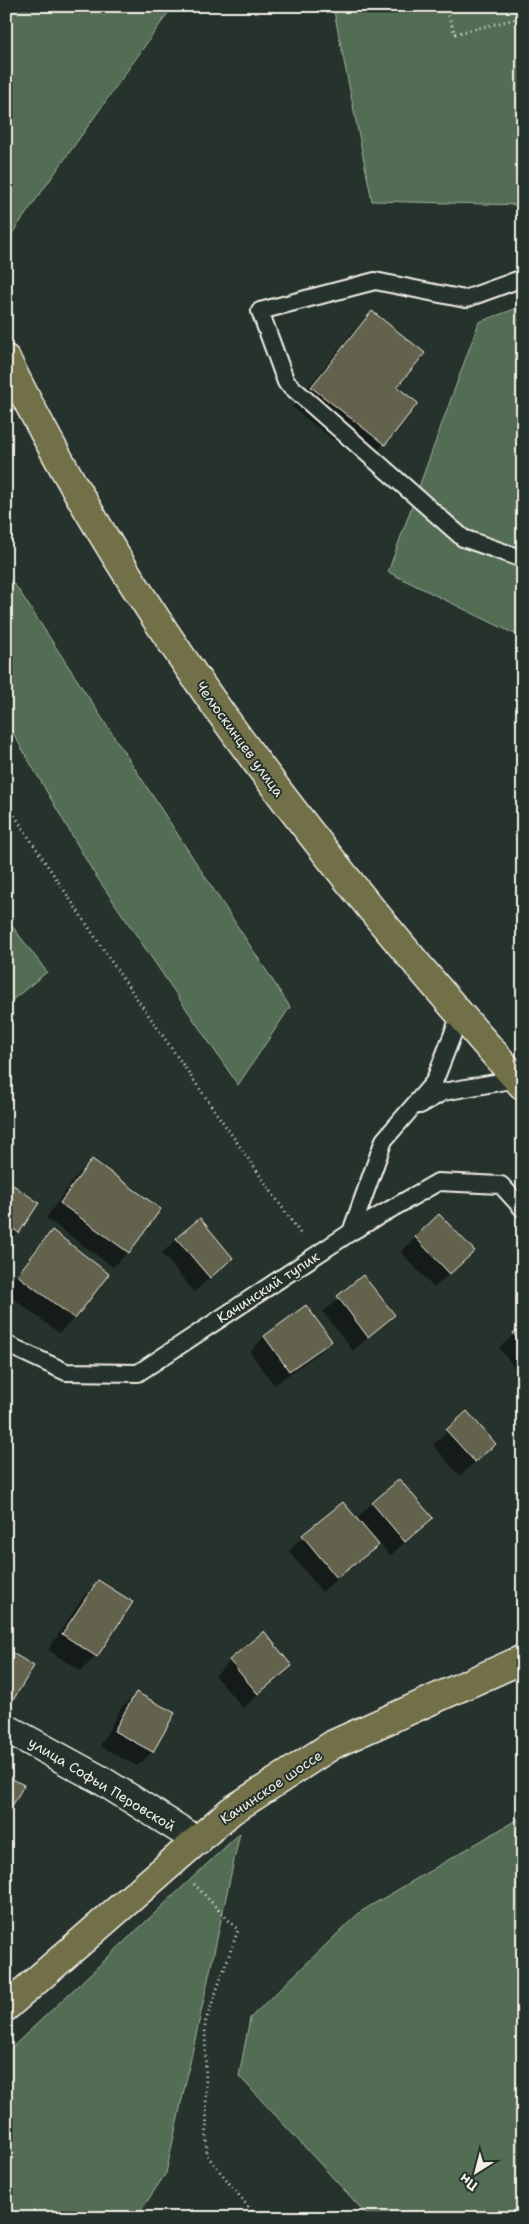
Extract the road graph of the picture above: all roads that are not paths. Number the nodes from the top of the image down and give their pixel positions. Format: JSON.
{"nodes":[{"id":1,"x":523,"y":278,"type":"edge"},
{"id":2,"x":6,"y":358,"type":"edge"},
{"id":3,"x":523,"y":559,"type":"edge"},
{"id":4,"x":461,"y":1013,"type":"junction"},
{"id":5,"x":520,"y":1082,"type":"edge"},
{"id":6,"x":411,"y":1110,"type":"junction"},
{"id":7,"x":523,"y":1209,"type":"edge"},
{"id":8,"x":351,"y":1232,"type":"junction"},
{"id":9,"x":6,"y":1344,"type":"edge"},
{"id":10,"x":523,"y":1659,"type":"edge"},
{"id":11,"x":6,"y":1728,"type":"edge"},
{"id":12,"x":198,"y":1841,"type":"junction"},
{"id":13,"x":6,"y":2007,"type":"edge"}],
"edges":[{"from":1,"to":3,"type":"lane"},
{"from":2,"to":4,"type":"main road","name":"Челюскинцев улица"},
{"from":4,"to":5,"type":"main road","name":"Челюскинцев улица"},
{"from":4,"to":6,"type":"lane"},
{"from":5,"to":6,"type":"lane"},
{"from":6,"to":8,"type":"lane"},
{"from":7,"to":8,"type":"lane","name":"Качинский тупик"},
{"from":8,"to":9,"type":"lane","name":"Качинский тупик"},
{"from":10,"to":12,"type":"main road","name":"Качинское шоссе"},
{"from":11,"to":12,"type":"street","name":"улица Софьи Перовской"},
{"from":12,"to":13,"type":"main road","name":"Качинское шоссе"}]}
